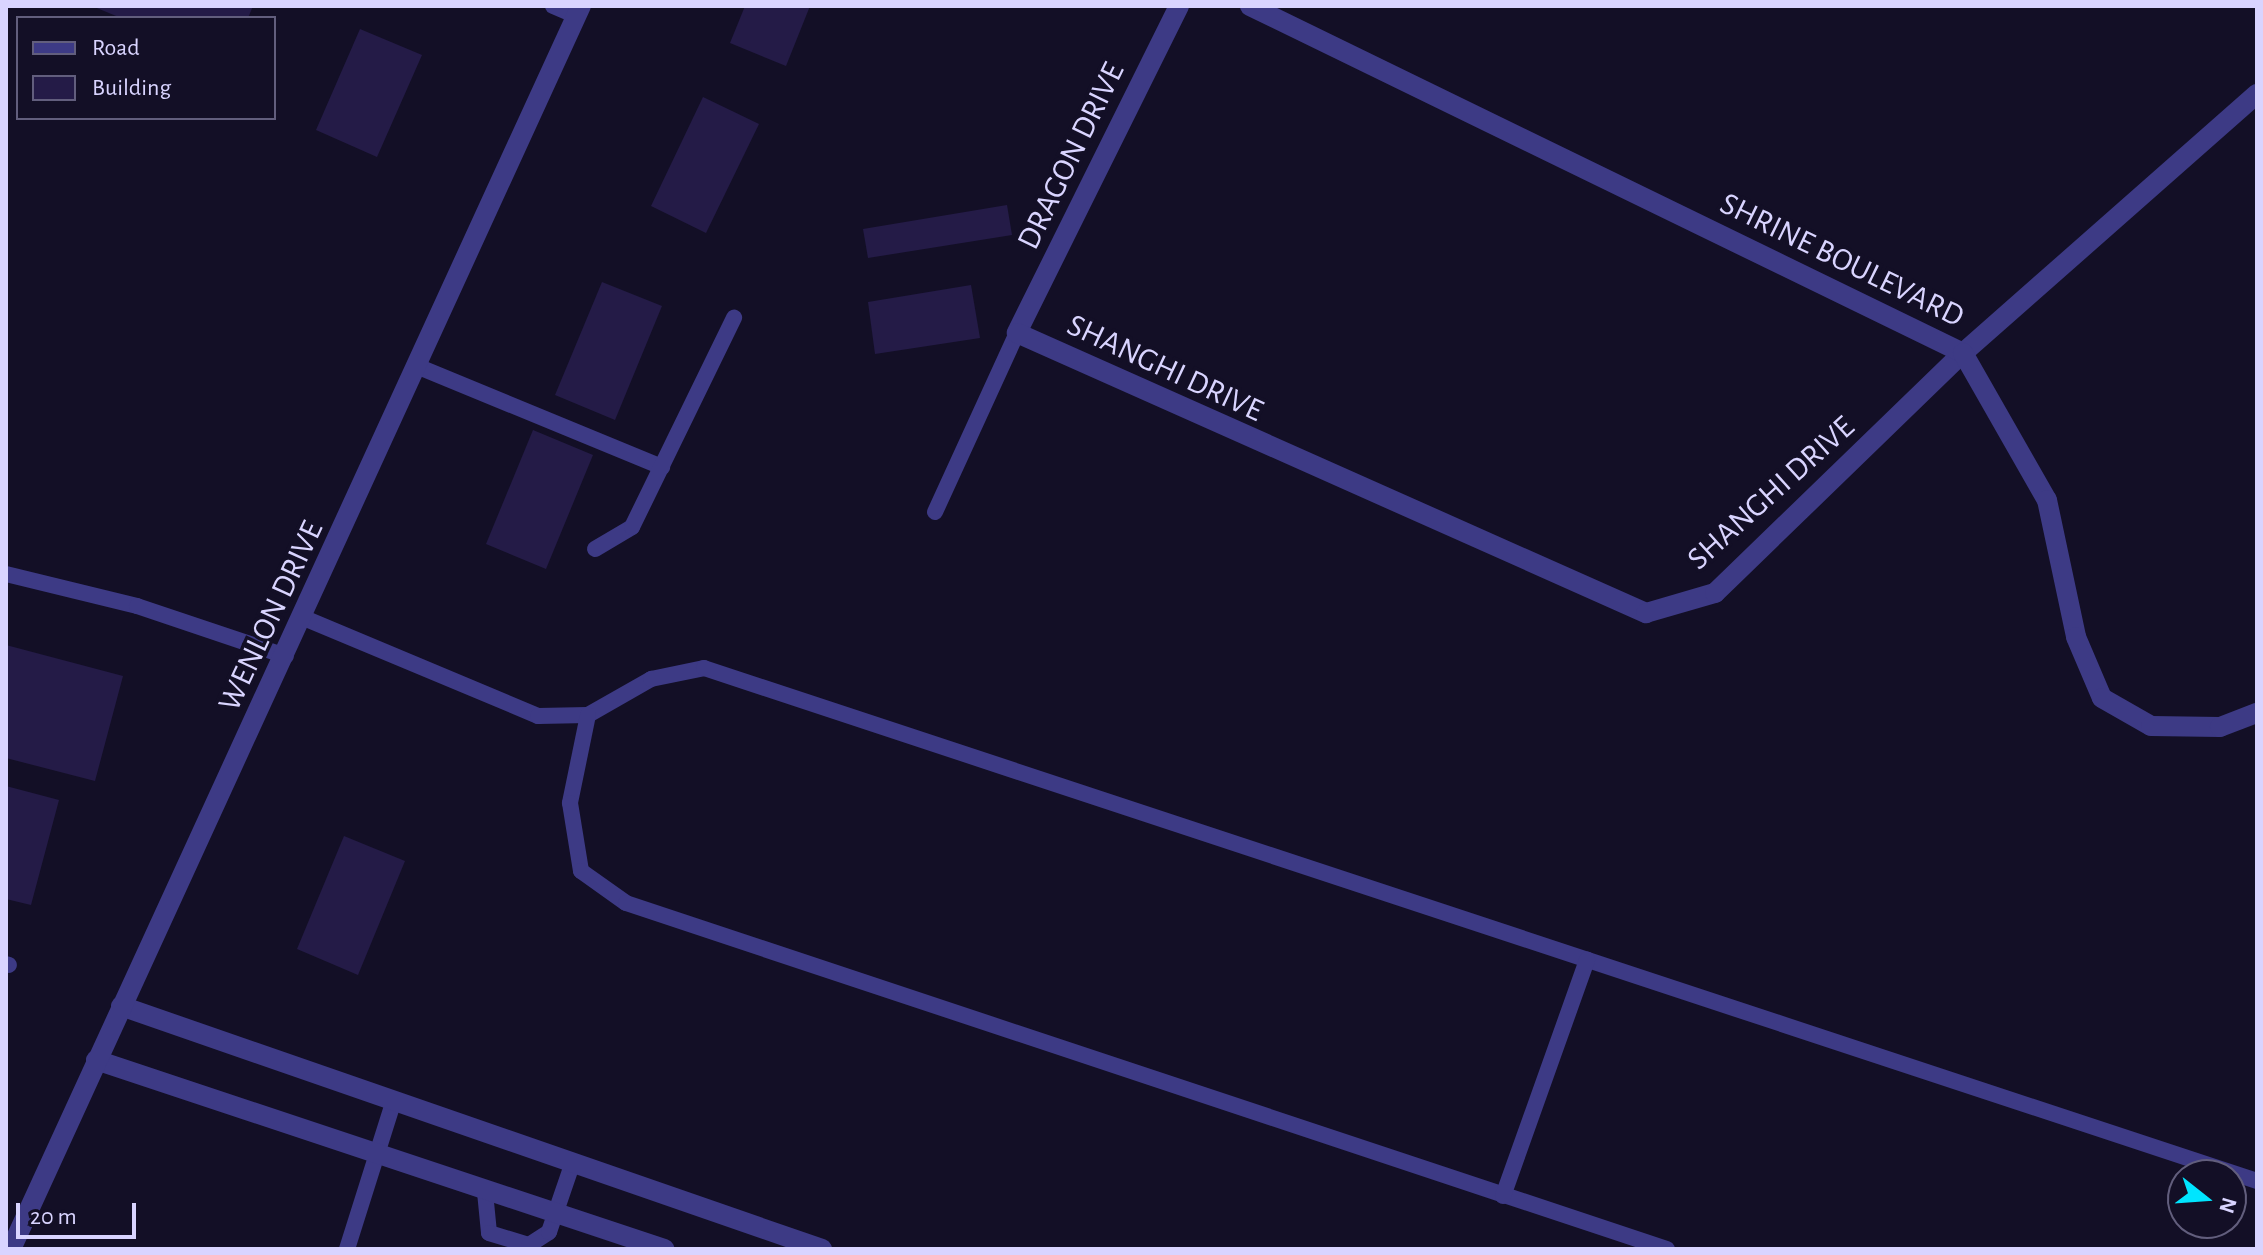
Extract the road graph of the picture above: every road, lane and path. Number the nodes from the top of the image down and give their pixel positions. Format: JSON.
{"nodes":[{"id":1,"x":553,"y":6,"type":"edge"},
{"id":2,"x":1179,"y":6,"type":"edge"},
{"id":3,"x":1250,"y":6,"type":"edge"},
{"id":4,"x":579,"y":11,"type":"edge"},
{"id":5,"x":2257,"y":94,"type":"edge"},
{"id":6,"x":734,"y":318,"type":"dead end"},
{"id":7,"x":1017,"y":333,"type":"junction"},
{"id":8,"x":1963,"y":353,"type":"junction"},
{"id":9,"x":419,"y":367,"type":"junction"},
{"id":10,"x":662,"y":467,"type":"junction"},
{"id":11,"x":935,"y":512,"type":"dead end"},
{"id":12,"x":595,"y":549,"type":"dead end"},
{"id":13,"x":6,"y":574,"type":"edge"},
{"id":14,"x":304,"y":618,"type":"junction"},
{"id":15,"x":286,"y":656,"type":"junction"},
{"id":16,"x":2257,"y":713,"type":"edge"},
{"id":17,"x":588,"y":715,"type":"junction"},
{"id":18,"x":1587,"y":960,"type":"junction"},
{"id":19,"x":121,"y":1006,"type":"junction"},
{"id":20,"x":96,"y":1060,"type":"junction"},
{"id":21,"x":394,"y":1100,"type":"junction"},
{"id":22,"x":377,"y":1158,"type":"junction"},
{"id":23,"x":573,"y":1162,"type":"junction"},
{"id":24,"x":2257,"y":1181,"type":"edge"},
{"id":25,"x":485,"y":1192,"type":"junction"},
{"id":26,"x":1503,"y":1196,"type":"junction"},
{"id":27,"x":557,"y":1215,"type":"junction"},
{"id":28,"x":11,"y":1249,"type":"edge"},
{"id":29,"x":347,"y":1249,"type":"edge"},
{"id":30,"x":664,"y":1249,"type":"edge"},
{"id":31,"x":822,"y":1249,"type":"edge"},
{"id":32,"x":1667,"y":1249,"type":"edge"}],
"edges":[{"from":1,"to":4,"type":"lane"},
{"from":2,"to":7,"type":"street","name":"DRAGON DRIVE"},
{"from":3,"to":8,"type":"street","name":"SHRINE BOULEVARD"},
{"from":4,"to":9,"type":"street","name":"WENLON DRIVE"},
{"from":5,"to":8,"type":"street","name":"SHANGHI DRIVE"},
{"from":6,"to":10,"type":"lane"},
{"from":7,"to":8,"type":"street","name":"SHANGHI DRIVE"},
{"from":7,"to":11,"type":"lane"},
{"from":8,"to":16,"type":"street","name":"SHRINE BOULEVARD"},
{"from":9,"to":10,"type":"lane"},
{"from":9,"to":14,"type":"street","name":"WENLON DRIVE"},
{"from":10,"to":12,"type":"lane"},
{"from":13,"to":15,"type":"lane"},
{"from":14,"to":15,"type":"street","name":"WENLON DRIVE"},
{"from":14,"to":17,"type":"lane"},
{"from":15,"to":19,"type":"street","name":"WENLON DRIVE"},
{"from":17,"to":18,"type":"lane"},
{"from":17,"to":26,"type":"lane"},
{"from":18,"to":24,"type":"lane"},
{"from":18,"to":26,"type":"lane"},
{"from":19,"to":20,"type":"street","name":"WENLON DRIVE"},
{"from":19,"to":21,"type":"street"},
{"from":20,"to":22,"type":"street"},
{"from":20,"to":28,"type":"street","name":"WENLON DRIVE"},
{"from":21,"to":22,"type":"lane"},
{"from":21,"to":23,"type":"street"},
{"from":22,"to":25,"type":"street"},
{"from":22,"to":29,"type":"lane"},
{"from":23,"to":27,"type":"lane"},
{"from":23,"to":31,"type":"street"},
{"from":25,"to":27,"type":"street"},
{"from":25,"to":27,"type":"lane"},
{"from":26,"to":32,"type":"lane"},
{"from":27,"to":30,"type":"street"}]}
